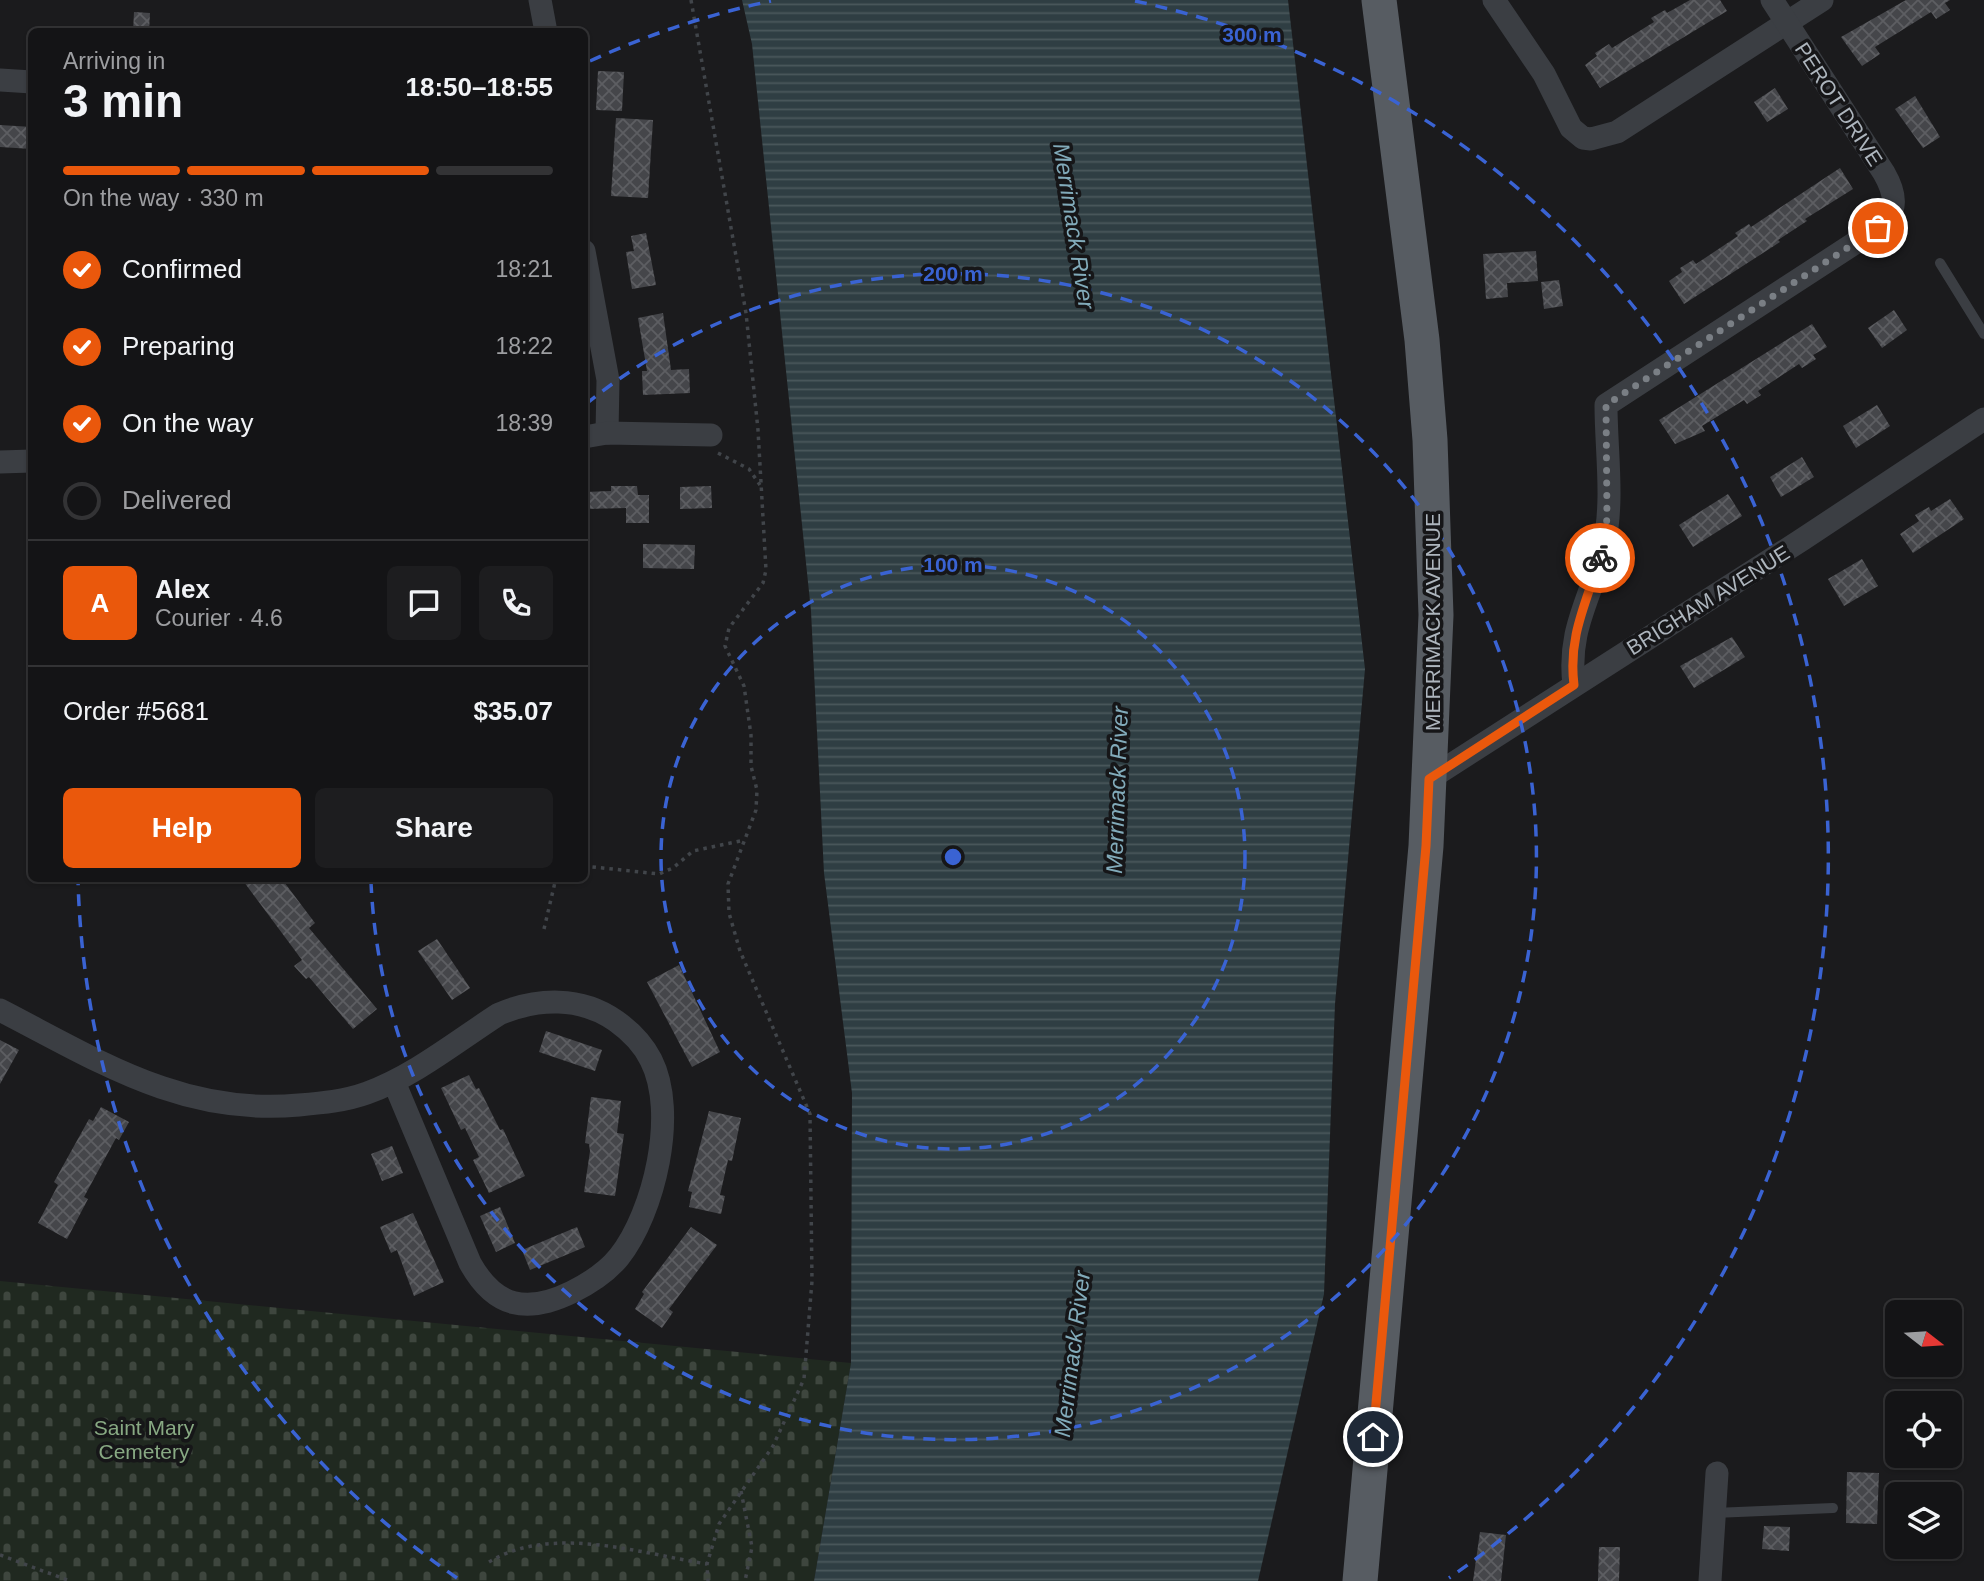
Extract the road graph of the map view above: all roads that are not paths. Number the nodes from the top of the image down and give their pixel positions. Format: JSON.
{"nodes":[{"id":1,"x":540,"y":0,"type":"edge"},
{"id":2,"x":1379,"y":0,"type":"edge"},
{"id":3,"x":1494,"y":0,"type":"edge"},
{"id":4,"x":1772,"y":0,"type":"edge"},
{"id":5,"x":1822,"y":0,"type":"edge"},
{"id":6,"x":1787,"y":23,"type":"junction"},
{"id":7,"x":545,"y":28,"type":"edge"},
{"id":8,"x":0,"y":80,"type":"edge"},
{"id":9,"x":28,"y":82,"type":"edge"},
{"id":10,"x":1940,"y":263,"type":"dead end"},
{"id":11,"x":588,"y":272,"type":"edge"},
{"id":12,"x":1984,"y":334,"type":"edge"},
{"id":13,"x":1984,"y":419,"type":"edge"},
{"id":14,"x":596,"y":435,"type":"edge"},
{"id":15,"x":711,"y":435,"type":"road end"},
{"id":16,"x":28,"y":461,"type":"edge"},
{"id":17,"x":0,"y":462,"type":"edge"},
{"id":18,"x":1574,"y":685,"type":"junction"},
{"id":19,"x":1429,"y":779,"type":"junction"},
{"id":20,"x":0,"y":1010,"type":"edge"},
{"id":21,"x":394,"y":1082,"type":"junction"},
{"id":22,"x":1717,"y":1473,"type":"dead end"},
{"id":23,"x":1833,"y":1508,"type":"dead end"},
{"id":24,"x":1714,"y":1513,"type":"junction"},
{"id":25,"x":1360,"y":1581,"type":"edge"},
{"id":26,"x":1710,"y":1581,"type":"edge"}],
"edges":[{"from":1,"to":7,"type":"street"},
{"from":2,"to":19,"type":"main road","name":"MERRIMACK AVENUE"},
{"from":3,"to":6,"type":"street"},
{"from":4,"to":6,"type":"street","name":"PEROT DRIVE"},
{"from":5,"to":6,"type":"street"},
{"from":6,"to":18,"type":"street","name":"PEROT DRIVE"},
{"from":8,"to":9,"type":"street"},
{"from":10,"to":12,"type":"lane"},
{"from":11,"to":14,"type":"street"},
{"from":13,"to":18,"type":"street","name":"BRIGHAM AVENUE"},
{"from":14,"to":15,"type":"street"},
{"from":16,"to":17,"type":"street"},
{"from":18,"to":19,"type":"street","name":"BRIGHAM AVENUE"},
{"from":19,"to":25,"type":"main road","name":"MERRIMACK AVENUE"},
{"from":20,"to":21,"type":"street"},
{"from":21,"to":21,"type":"street"},
{"from":22,"to":24,"type":"street"},
{"from":23,"to":24,"type":"lane"},
{"from":24,"to":26,"type":"street"}]}
